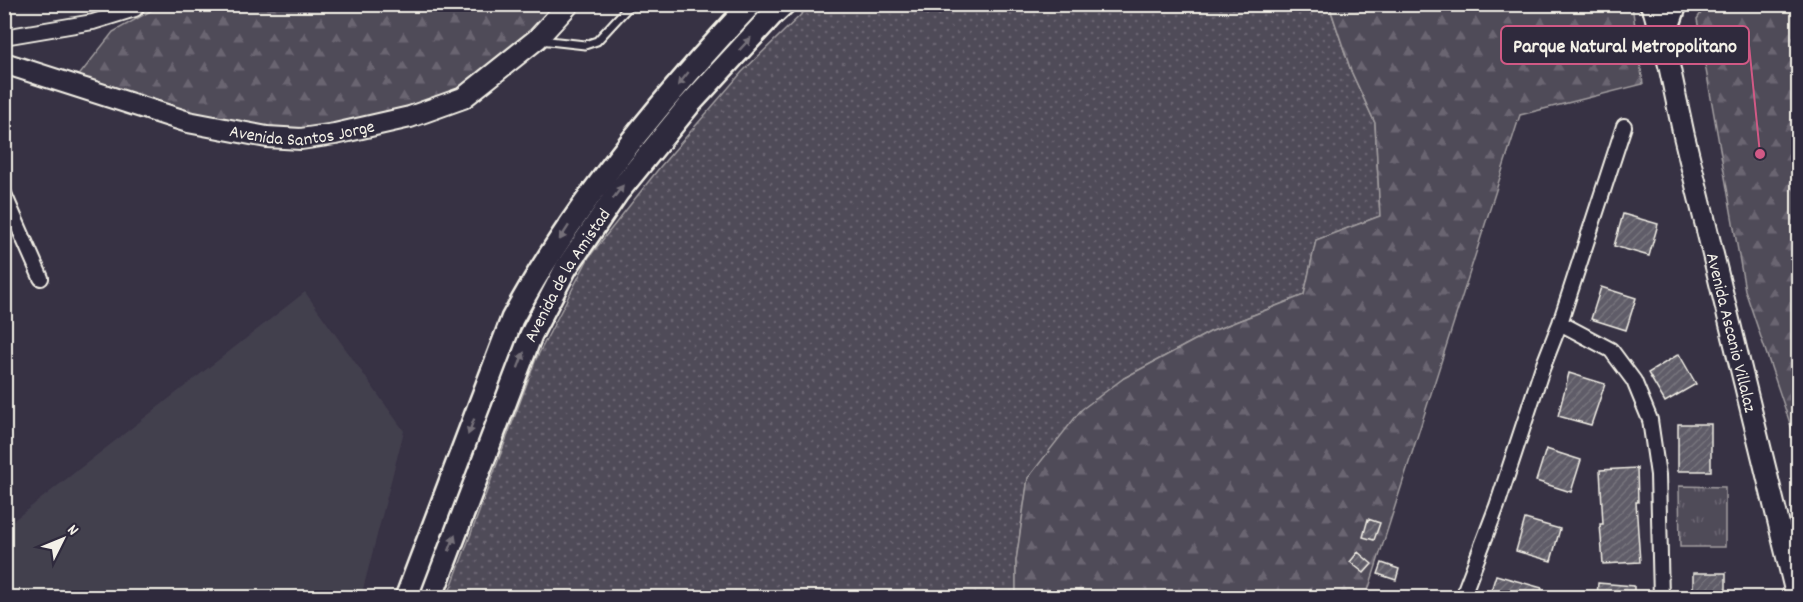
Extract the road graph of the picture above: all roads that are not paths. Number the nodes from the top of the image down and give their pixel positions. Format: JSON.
{"nodes":[{"id":1,"x":138,"y":4,"type":"edge"},
{"id":2,"x":569,"y":4,"type":"edge"},
{"id":3,"x":631,"y":4,"type":"edge"},
{"id":4,"x":751,"y":4,"type":"edge"},
{"id":5,"x":784,"y":4,"type":"edge"},
{"id":6,"x":1676,"y":4,"type":"edge"},
{"id":7,"x":1659,"y":9,"type":"edge"},
{"id":8,"x":4,"y":37,"type":"edge"},
{"id":9,"x":537,"y":39,"type":"junction"},
{"id":10,"x":4,"y":63,"type":"edge"},
{"id":11,"x":1624,"y":126,"type":"dead end"},
{"id":12,"x":4,"y":194,"type":"edge"},
{"id":13,"x":41,"y":278,"type":"dead end"},
{"id":14,"x":1560,"y":323,"type":"junction"},
{"id":15,"x":406,"y":597,"type":"edge"},
{"id":16,"x":431,"y":597,"type":"edge"},
{"id":17,"x":1462,"y":597,"type":"edge"},
{"id":18,"x":1660,"y":597,"type":"edge"},
{"id":19,"x":1797,"y":597,"type":"edge"}],
"edges":[{"from":1,"to":8,"type":"street"},
{"from":2,"to":9,"type":"main road","name":"Avenida Santos Jorge"},
{"from":3,"to":9,"type":"lane"},
{"from":4,"to":15,"type":"main road","name":"Avenida de la Amistad","one_way":true},
{"from":16,"to":5,"type":"main road","name":"Avenida de la Amistad","one_way":true},
{"from":6,"to":7,"type":"main road"},
{"from":7,"to":19,"type":"main road","name":"Avenida Ascanio Villalaz"},
{"from":9,"to":10,"type":"main road","name":"Avenida Santos Jorge"},
{"from":11,"to":14,"type":"street"},
{"from":12,"to":13,"type":"street"},
{"from":14,"to":17,"type":"street"},
{"from":14,"to":18,"type":"street"}]}
